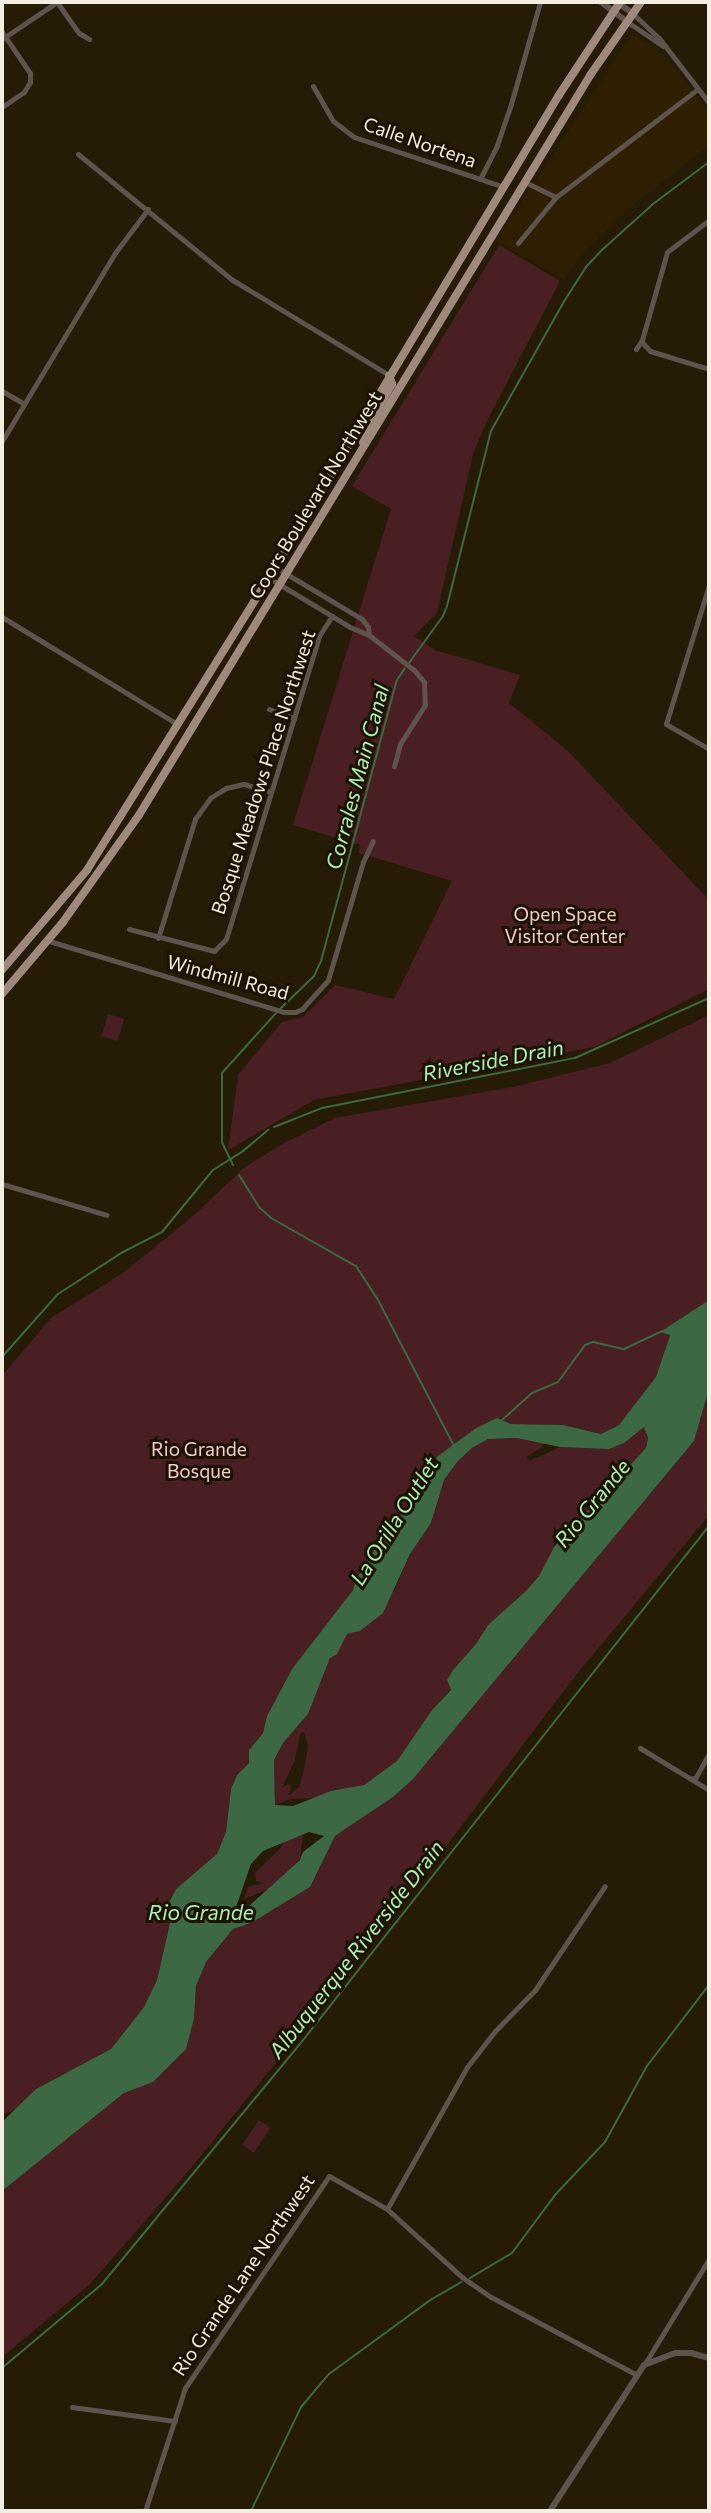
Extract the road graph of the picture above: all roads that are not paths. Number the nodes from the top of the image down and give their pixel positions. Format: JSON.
{"nodes":[{"id":1,"x":57,"y":2,"type":"edge"},
{"id":2,"x":540,"y":2,"type":"edge"},
{"id":3,"x":601,"y":2,"type":"edge"},
{"id":4,"x":619,"y":2,"type":"edge"},
{"id":5,"x":641,"y":2,"type":"edge"},
{"id":6,"x":613,"y":11,"type":"junction"},
{"id":7,"x":632,"y":13,"type":"junction"},
{"id":8,"x":626,"y":21,"type":"junction"},
{"id":9,"x":3,"y":36,"type":"edge"},
{"id":10,"x":89,"y":39,"type":"dead end"},
{"id":11,"x":665,"y":48,"type":"junction"},
{"id":12,"x":313,"y":86,"type":"dead end"},
{"id":13,"x":698,"y":89,"type":"junction"},
{"id":14,"x":709,"y":103,"type":"edge"},
{"id":15,"x":2,"y":107,"type":"edge"},
{"id":16,"x":78,"y":154,"type":"dead end"},
{"id":17,"x":480,"y":179,"type":"junction"},
{"id":18,"x":525,"y":182,"type":"junction"},
{"id":19,"x":505,"y":187,"type":"junction"},
{"id":20,"x":556,"y":197,"type":"junction"},
{"id":21,"x":148,"y":209,"type":"junction"},
{"id":22,"x":709,"y":220,"type":"edge"},
{"id":23,"x":518,"y":243,"type":"dead end"},
{"id":24,"x":641,"y":341,"type":"junction"},
{"id":25,"x":636,"y":349,"type":"dead end"},
{"id":26,"x":709,"y":369,"type":"edge"},
{"id":27,"x":389,"y":375,"type":"junction"},
{"id":28,"x":2,"y":391,"type":"edge"},
{"id":29,"x":23,"y":403,"type":"junction"},
{"id":30,"x":2,"y":441,"type":"edge"},
{"id":31,"x":362,"y":449,"type":"junction"},
{"id":32,"x":275,"y":567,"type":"junction"},
{"id":33,"x":286,"y":574,"type":"junction"},
{"id":34,"x":269,"y":578,"type":"junction"},
{"id":35,"x":280,"y":584,"type":"junction"},
{"id":36,"x":709,"y":585,"type":"edge"},
{"id":37,"x":332,"y":616,"type":"junction"},
{"id":38,"x":2,"y":617,"type":"edge"},
{"id":39,"x":369,"y":635,"type":"junction"},
{"id":40,"x":269,"y":709,"type":"dead end"},
{"id":41,"x":294,"y":718,"type":"junction"},
{"id":42,"x":177,"y":724,"type":"junction"},
{"id":43,"x":709,"y":749,"type":"edge"},
{"id":44,"x":394,"y":766,"type":"dead end"},
{"id":45,"x":271,"y":792,"type":"junction"},
{"id":46,"x":373,"y":841,"type":"dead end"},
{"id":47,"x":130,"y":929,"type":"dead end"},
{"id":48,"x":158,"y":938,"type":"junction"},
{"id":49,"x":49,"y":941,"type":"junction"},
{"id":50,"x":2,"y":970,"type":"edge"},
{"id":51,"x":2,"y":994,"type":"edge"},
{"id":52,"x":2,"y":1184,"type":"edge"},
{"id":53,"x":107,"y":1215,"type":"dead end"},
{"id":54,"x":640,"y":1748,"type":"dead end"},
{"id":55,"x":709,"y":1754,"type":"edge"},
{"id":56,"x":691,"y":1779,"type":"junction"},
{"id":57,"x":709,"y":1790,"type":"edge"},
{"id":58,"x":605,"y":1886,"type":"dead end"},
{"id":59,"x":387,"y":2209,"type":"junction"},
{"id":60,"x":709,"y":2259,"type":"edge"},
{"id":61,"x":709,"y":2358,"type":"edge"},
{"id":62,"x":644,"y":2365,"type":"junction"},
{"id":63,"x":635,"y":2374,"type":"junction"},
{"id":64,"x":72,"y":2407,"type":"dead end"},
{"id":65,"x":175,"y":2421,"type":"junction"},
{"id":66,"x":145,"y":2511,"type":"edge"},
{"id":67,"x":550,"y":2511,"type":"edge"}],
"edges":[{"from":1,"to":9,"type":"street"},
{"from":1,"to":10,"type":"street"},
{"from":2,"to":17,"type":"street","name":"Calle Nortena"},
{"from":3,"to":6,"type":"street"},
{"from":4,"to":6,"type":"main road","name":"Coors Boulevard Northwest"},
{"from":4,"to":7,"type":"street"},
{"from":5,"to":7,"type":"main road","name":"Coors Boulevard Northwest"},
{"from":6,"to":8,"type":"street"},
{"from":6,"to":19,"type":"main road","name":"Coors Boulevard Northwest"},
{"from":7,"to":8,"type":"main road","name":"Coors Boulevard Northwest"},
{"from":7,"to":11,"type":"street"},
{"from":8,"to":11,"type":"street"},
{"from":8,"to":18,"type":"main road","name":"Coors Boulevard Northwest"},
{"from":9,"to":15,"type":"street"},
{"from":11,"to":13,"type":"street"},
{"from":12,"to":17,"type":"street","name":"Calle Nortena"},
{"from":13,"to":14,"type":"street"},
{"from":13,"to":20,"type":"street"},
{"from":16,"to":21,"type":"street"},
{"from":17,"to":19,"type":"street"},
{"from":18,"to":20,"type":"street"},
{"from":18,"to":31,"type":"main road","name":"Coors Boulevard Northwest"},
{"from":19,"to":27,"type":"main road","name":"Coors Boulevard Northwest"},
{"from":20,"to":23,"type":"street"},
{"from":21,"to":27,"type":"street"},
{"from":21,"to":29,"type":"street"},
{"from":22,"to":24,"type":"street"},
{"from":24,"to":25,"type":"street"},
{"from":24,"to":26,"type":"street"},
{"from":27,"to":31,"type":"main road"},
{"from":27,"to":32,"type":"main road","name":"Coors Boulevard Northwest"},
{"from":28,"to":29,"type":"street"},
{"from":29,"to":30,"type":"street"},
{"from":31,"to":33,"type":"main road","name":"Coors Boulevard Northwest"},
{"from":32,"to":33,"type":"street"},
{"from":32,"to":34,"type":"main road","name":"Coors Boulevard Northwest"},
{"from":33,"to":35,"type":"main road","name":"Coors Boulevard Northwest"},
{"from":33,"to":39,"type":"street"},
{"from":34,"to":35,"type":"street"},
{"from":34,"to":42,"type":"main road","name":"Coors Boulevard Northwest"},
{"from":35,"to":37,"type":"street"},
{"from":35,"to":49,"type":"main road","name":"Coors Boulevard Northwest"},
{"from":36,"to":43,"type":"street"},
{"from":37,"to":39,"type":"street"},
{"from":37,"to":41,"type":"street","name":"Bosque Meadows Place Northwest"},
{"from":38,"to":42,"type":"street"},
{"from":39,"to":44,"type":"street"},
{"from":40,"to":41,"type":"street"},
{"from":41,"to":45,"type":"street","name":"Bosque Meadows Place Northwest"},
{"from":42,"to":50,"type":"main road","name":"Coors Boulevard Northwest"},
{"from":45,"to":48,"type":"street"},
{"from":45,"to":48,"type":"street","name":"Bosque Meadows Place Northwest"},
{"from":46,"to":49,"type":"street","name":"Windmill Road"},
{"from":47,"to":48,"type":"street"},
{"from":49,"to":51,"type":"main road","name":"Coors Boulevard Northwest"},
{"from":52,"to":53,"type":"street"},
{"from":54,"to":56,"type":"street"},
{"from":55,"to":56,"type":"street"},
{"from":56,"to":57,"type":"street"},
{"from":58,"to":59,"type":"street"},
{"from":59,"to":63,"type":"street"},
{"from":59,"to":65,"type":"street","name":"Rio Grande Lane Northwest"},
{"from":60,"to":62,"type":"street"},
{"from":61,"to":62,"type":"street"},
{"from":62,"to":63,"type":"street"},
{"from":63,"to":67,"type":"street"},
{"from":64,"to":65,"type":"street"},
{"from":65,"to":66,"type":"street","name":"Rio Grande Lane Northwest"}]}
